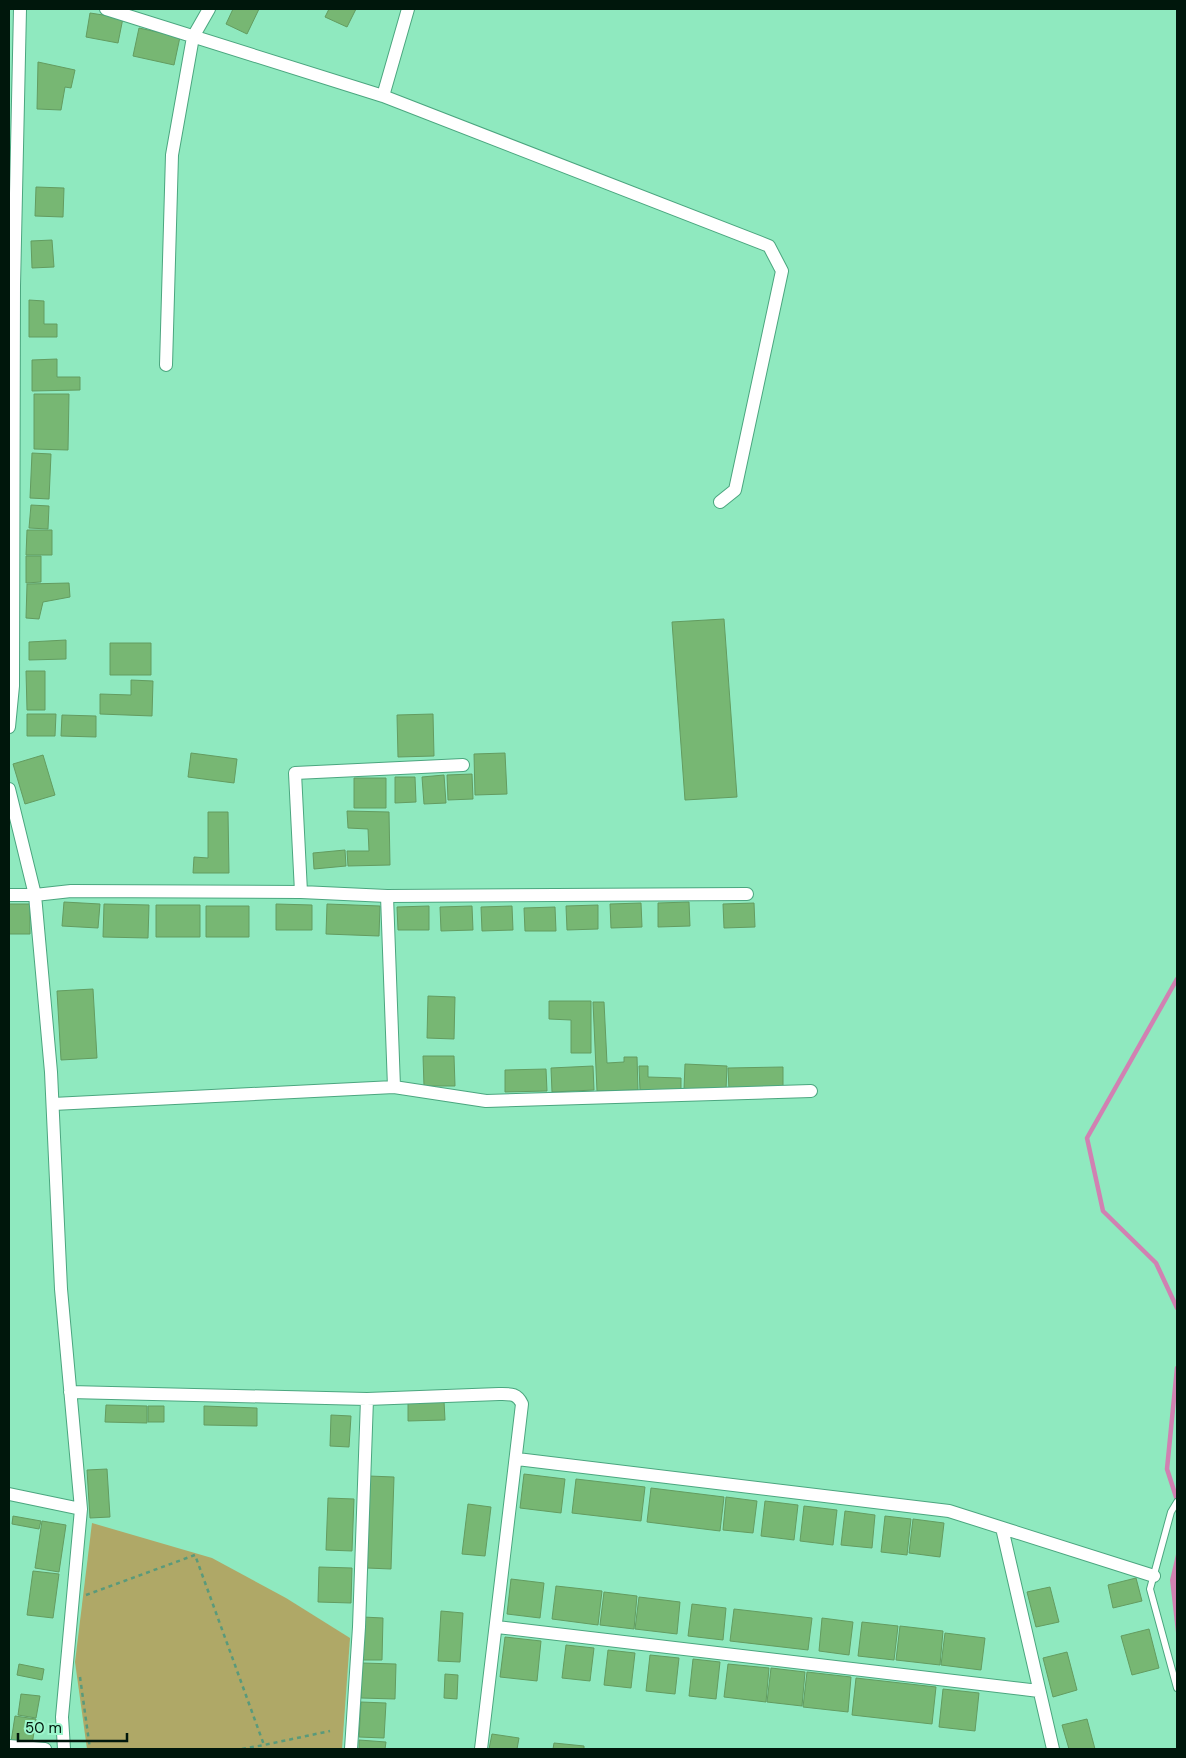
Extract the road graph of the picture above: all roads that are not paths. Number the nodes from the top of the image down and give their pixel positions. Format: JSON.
{"nodes":[{"id":1,"x":20,"y":9,"type":"edge"},
{"id":2,"x":106,"y":9,"type":"edge"},
{"id":3,"x":209,"y":9,"type":"edge"},
{"id":4,"x":408,"y":9,"type":"edge"},
{"id":5,"x":193,"y":37,"type":"junction"},
{"id":6,"x":384,"y":96,"type":"junction"},
{"id":7,"x":11,"y":286,"type":"edge"},
{"id":8,"x":166,"y":365,"type":"dead end"},
{"id":9,"x":720,"y":502,"type":"dead end"},
{"id":10,"x":9,"y":727,"type":"edge"},
{"id":11,"x":463,"y":765,"type":"dead end"},
{"id":12,"x":9,"y":789,"type":"edge"},
{"id":13,"x":301,"y":892,"type":"junction"},
{"id":14,"x":747,"y":894,"type":"dead end"},
{"id":15,"x":9,"y":895,"type":"edge"},
{"id":16,"x":35,"y":895,"type":"junction"},
{"id":17,"x":388,"y":896,"type":"junction"},
{"id":18,"x":394,"y":1087,"type":"junction"},
{"id":19,"x":811,"y":1091,"type":"dead end"},
{"id":20,"x":53,"y":1104,"type":"junction"},
{"id":21,"x":70,"y":1392,"type":"junction"},
{"id":22,"x":367,"y":1399,"type":"junction"},
{"id":23,"x":517,"y":1459,"type":"junction"},
{"id":24,"x":9,"y":1494,"type":"edge"},
{"id":25,"x":1177,"y":1502,"type":"edge"},
{"id":26,"x":81,"y":1509,"type":"junction"},
{"id":27,"x":1002,"y":1528,"type":"junction"},
{"id":28,"x":1154,"y":1576,"type":"junction"},
{"id":29,"x":496,"y":1627,"type":"junction"},
{"id":30,"x":1177,"y":1688,"type":"edge"},
{"id":31,"x":1039,"y":1691,"type":"junction"},
{"id":32,"x":9,"y":1746,"type":"edge"},
{"id":33,"x":45,"y":1749,"type":"edge"},
{"id":34,"x":64,"y":1749,"type":"edge"},
{"id":35,"x":351,"y":1749,"type":"edge"},
{"id":36,"x":481,"y":1749,"type":"edge"},
{"id":37,"x":1053,"y":1749,"type":"edge"}],
"edges":[{"from":1,"to":7,"type":"street"},
{"from":2,"to":5,"type":"street"},
{"from":3,"to":5,"type":"street"},
{"from":4,"to":6,"type":"street"},
{"from":5,"to":6,"type":"street"},
{"from":5,"to":8,"type":"street"},
{"from":6,"to":9,"type":"street"},
{"from":7,"to":10,"type":"street"},
{"from":11,"to":13,"type":"street"},
{"from":12,"to":16,"type":"street"},
{"from":13,"to":16,"type":"street"},
{"from":13,"to":17,"type":"street"},
{"from":14,"to":17,"type":"street"},
{"from":15,"to":16,"type":"street"},
{"from":16,"to":20,"type":"street"},
{"from":17,"to":18,"type":"street"},
{"from":18,"to":19,"type":"street"},
{"from":18,"to":20,"type":"street"},
{"from":20,"to":21,"type":"street"},
{"from":21,"to":22,"type":"street"},
{"from":21,"to":26,"type":"street"},
{"from":22,"to":23,"type":"street"},
{"from":22,"to":35,"type":"street"},
{"from":23,"to":27,"type":"street"},
{"from":23,"to":29,"type":"street"},
{"from":24,"to":26,"type":"street"},
{"from":25,"to":28,"type":"lane"},
{"from":26,"to":34,"type":"street"},
{"from":27,"to":28,"type":"street"},
{"from":27,"to":31,"type":"street"},
{"from":28,"to":30,"type":"lane"},
{"from":29,"to":31,"type":"street"},
{"from":29,"to":36,"type":"street"},
{"from":31,"to":37,"type":"street"},
{"from":32,"to":33,"type":"street"}]}
